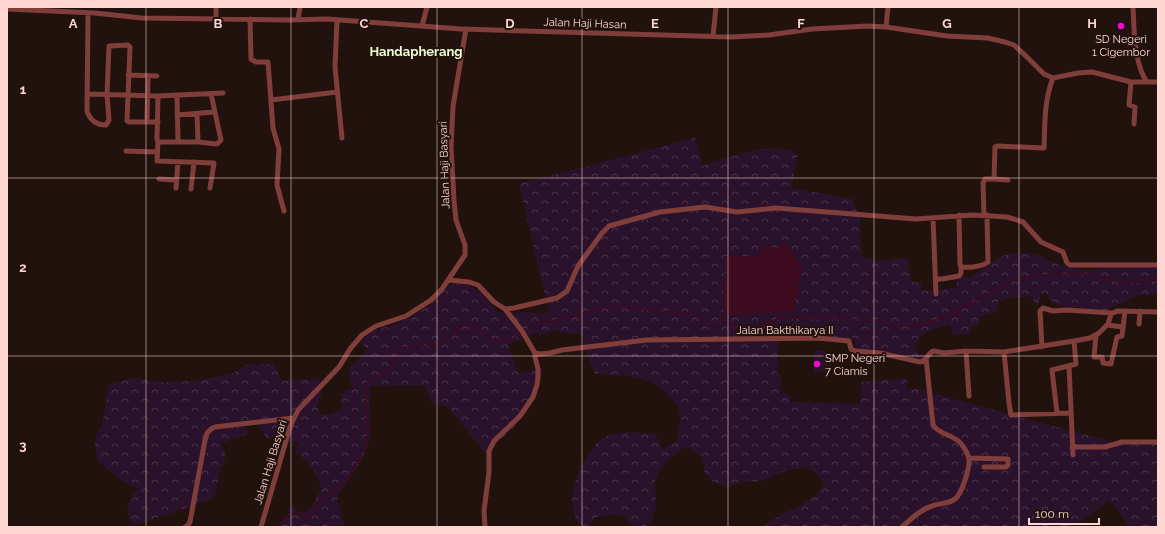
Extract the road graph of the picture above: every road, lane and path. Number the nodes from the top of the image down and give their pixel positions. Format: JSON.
{"nodes":[{"id":1,"x":216,"y":7,"type":"edge"},
{"id":2,"x":300,"y":7,"type":"edge"},
{"id":3,"x":427,"y":7,"type":"edge"},
{"id":4,"x":716,"y":7,"type":"edge"},
{"id":5,"x":888,"y":7,"type":"edge"},
{"id":6,"x":1133,"y":7,"type":"edge"},
{"id":7,"x":14,"y":8,"type":"edge"},
{"id":8,"x":7,"y":9,"type":"edge"},
{"id":9,"x":88,"y":14,"type":"junction"},
{"id":10,"x":216,"y":19,"type":"junction"},
{"id":11,"x":250,"y":19,"type":"junction"},
{"id":12,"x":298,"y":19,"type":"junction"},
{"id":13,"x":337,"y":20,"type":"junction"},
{"id":14,"x":422,"y":26,"type":"junction"},
{"id":15,"x":886,"y":27,"type":"junction"},
{"id":16,"x":466,"y":29,"type":"junction"},
{"id":17,"x":713,"y":36,"type":"junction"},
{"id":18,"x":128,"y":75,"type":"junction"},
{"id":19,"x":148,"y":76,"type":"junction"},
{"id":20,"x":157,"y":76,"type":"dead end"},
{"id":21,"x":1053,"y":78,"type":"junction"},
{"id":22,"x":1131,"y":82,"type":"junction"},
{"id":23,"x":1147,"y":82,"type":"junction"},
{"id":24,"x":1158,"y":82,"type":"edge"},
{"id":25,"x":337,"y":92,"type":"junction"},
{"id":26,"x":223,"y":93,"type":"dead end"},
{"id":27,"x":88,"y":94,"type":"junction"},
{"id":28,"x":211,"y":94,"type":"junction"},
{"id":29,"x":107,"y":95,"type":"junction"},
{"id":30,"x":127,"y":95,"type":"junction"},
{"id":31,"x":177,"y":95,"type":"junction"},
{"id":32,"x":148,"y":96,"type":"junction"},
{"id":33,"x":158,"y":96,"type":"junction"},
{"id":34,"x":271,"y":100,"type":"junction"},
{"id":35,"x":214,"y":112,"type":"junction"},
{"id":36,"x":197,"y":114,"type":"junction"},
{"id":37,"x":177,"y":115,"type":"junction"},
{"id":38,"x":147,"y":122,"type":"junction"},
{"id":39,"x":158,"y":122,"type":"junction"},
{"id":40,"x":1134,"y":124,"type":"dead end"},
{"id":41,"x":342,"y":138,"type":"dead end"},
{"id":42,"x":158,"y":142,"type":"junction"},
{"id":43,"x":178,"y":142,"type":"junction"},
{"id":44,"x":198,"y":142,"type":"junction"},
{"id":45,"x":126,"y":151,"type":"dead end"},
{"id":46,"x":157,"y":152,"type":"junction"},
{"id":47,"x":178,"y":162,"type":"junction"},
{"id":48,"x":194,"y":162,"type":"junction"},
{"id":49,"x":994,"y":179,"type":"junction"},
{"id":50,"x":159,"y":180,"type":"dead end"},
{"id":51,"x":176,"y":180,"type":"junction"},
{"id":52,"x":1008,"y":180,"type":"dead end"},
{"id":53,"x":176,"y":188,"type":"dead end"},
{"id":54,"x":210,"y":188,"type":"dead end"},
{"id":55,"x":191,"y":189,"type":"dead end"},
{"id":56,"x":284,"y":211,"type":"dead end"},
{"id":57,"x":959,"y":215,"type":"junction"},
{"id":58,"x":986,"y":215,"type":"junction"},
{"id":59,"x":933,"y":218,"type":"junction"},
{"id":60,"x":1158,"y":265,"type":"edge"},
{"id":61,"x":961,"y":267,"type":"junction"},
{"id":62,"x":936,"y":279,"type":"junction"},
{"id":63,"x":448,"y":280,"type":"junction"},
{"id":64,"x":936,"y":294,"type":"dead end"},
{"id":65,"x":505,"y":309,"type":"junction"},
{"id":66,"x":1125,"y":311,"type":"junction"},
{"id":67,"x":1140,"y":311,"type":"junction"},
{"id":68,"x":1158,"y":312,"type":"edge"},
{"id":69,"x":1112,"y":313,"type":"junction"},
{"id":70,"x":1139,"y":324,"type":"dead end"},
{"id":71,"x":1107,"y":325,"type":"junction"},
{"id":72,"x":1123,"y":327,"type":"junction"},
{"id":73,"x":1096,"y":335,"type":"junction"},
{"id":74,"x":1074,"y":341,"type":"junction"},
{"id":75,"x":1042,"y":347,"type":"junction"},
{"id":76,"x":966,"y":352,"type":"junction"},
{"id":77,"x":1004,"y":352,"type":"junction"},
{"id":78,"x":535,"y":353,"type":"junction"},
{"id":79,"x":926,"y":358,"type":"junction"},
{"id":80,"x":1069,"y":366,"type":"junction"},
{"id":81,"x":969,"y":396,"type":"dead end"},
{"id":82,"x":1070,"y":412,"type":"junction"},
{"id":83,"x":1057,"y":413,"type":"junction"},
{"id":84,"x":293,"y":418,"type":"junction"},
{"id":85,"x":1158,"y":442,"type":"edge"},
{"id":86,"x":1072,"y":447,"type":"junction"},
{"id":87,"x":1073,"y":456,"type":"dead end"},
{"id":88,"x":969,"y":458,"type":"junction"},
{"id":89,"x":984,"y":467,"type":"dead end"},
{"id":90,"x":185,"y":527,"type":"edge"},
{"id":91,"x":261,"y":527,"type":"edge"},
{"id":92,"x":485,"y":527,"type":"edge"},
{"id":93,"x":902,"y":527,"type":"edge"}],
"edges":[{"from":1,"to":10,"type":"street"},
{"from":2,"to":12,"type":"street"},
{"from":3,"to":14,"type":"street"},
{"from":4,"to":17,"type":"street"},
{"from":5,"to":15,"type":"street"},
{"from":6,"to":23,"type":"street"},
{"from":7,"to":8,"type":"street","name":"Jalan Haji Hasan"},
{"from":7,"to":9,"type":"street","name":"Jalan Haji Hasan"},
{"from":9,"to":10,"type":"street","name":"Jalan Haji Hasan"},
{"from":9,"to":27,"type":"street"},
{"from":10,"to":11,"type":"street","name":"Jalan Haji Hasan"},
{"from":11,"to":12,"type":"street","name":"Jalan Haji Hasan"},
{"from":11,"to":34,"type":"street"},
{"from":12,"to":13,"type":"street","name":"Jalan Haji Hasan"},
{"from":13,"to":14,"type":"street","name":"Jalan Haji Hasan"},
{"from":13,"to":25,"type":"street"},
{"from":14,"to":16,"type":"street","name":"Jalan Haji Hasan"},
{"from":15,"to":17,"type":"street","name":"Jalan Haji Hasan"},
{"from":15,"to":21,"type":"street","name":"Jalan Haji Hasan"},
{"from":16,"to":17,"type":"street","name":"Jalan Haji Hasan"},
{"from":16,"to":63,"type":"street","name":"Jalan Haji Basyari"},
{"from":18,"to":19,"type":"street"},
{"from":18,"to":29,"type":"street"},
{"from":18,"to":30,"type":"street"},
{"from":19,"to":20,"type":"street"},
{"from":19,"to":32,"type":"street"},
{"from":21,"to":22,"type":"street"},
{"from":21,"to":49,"type":"street"},
{"from":22,"to":23,"type":"street"},
{"from":22,"to":40,"type":"street"},
{"from":23,"to":24,"type":"street"},
{"from":25,"to":34,"type":"street"},
{"from":25,"to":41,"type":"street"},
{"from":26,"to":28,"type":"street"},
{"from":27,"to":29,"type":"street"},
{"from":27,"to":29,"type":"street"},
{"from":28,"to":31,"type":"street"},
{"from":28,"to":35,"type":"street"},
{"from":29,"to":30,"type":"street"},
{"from":30,"to":32,"type":"street"},
{"from":30,"to":38,"type":"street"},
{"from":31,"to":33,"type":"street"},
{"from":31,"to":37,"type":"street"},
{"from":32,"to":33,"type":"street"},
{"from":32,"to":38,"type":"street"},
{"from":33,"to":39,"type":"street"},
{"from":34,"to":56,"type":"street"},
{"from":35,"to":36,"type":"street"},
{"from":35,"to":44,"type":"street"},
{"from":36,"to":37,"type":"street"},
{"from":36,"to":44,"type":"street"},
{"from":37,"to":43,"type":"street"},
{"from":38,"to":39,"type":"street"},
{"from":39,"to":42,"type":"street"},
{"from":42,"to":43,"type":"street"},
{"from":42,"to":46,"type":"street"},
{"from":43,"to":44,"type":"street"},
{"from":45,"to":46,"type":"street"},
{"from":46,"to":47,"type":"street"},
{"from":47,"to":48,"type":"street"},
{"from":47,"to":51,"type":"street"},
{"from":48,"to":54,"type":"street"},
{"from":48,"to":55,"type":"street"},
{"from":49,"to":52,"type":"street"},
{"from":49,"to":58,"type":"street"},
{"from":50,"to":51,"type":"street"},
{"from":51,"to":53,"type":"street"},
{"from":57,"to":58,"type":"street"},
{"from":57,"to":59,"type":"street"},
{"from":57,"to":61,"type":"street"},
{"from":58,"to":60,"type":"street"},
{"from":58,"to":61,"type":"street"},
{"from":59,"to":62,"type":"street"},
{"from":59,"to":65,"type":"street"},
{"from":61,"to":62,"type":"street"},
{"from":62,"to":64,"type":"street"},
{"from":63,"to":65,"type":"street"},
{"from":63,"to":84,"type":"street","name":"Jalan Haji Basyari"},
{"from":65,"to":78,"type":"street"},
{"from":66,"to":67,"type":"street"},
{"from":66,"to":69,"type":"street"},
{"from":66,"to":72,"type":"street"},
{"from":67,"to":68,"type":"street"},
{"from":67,"to":70,"type":"street"},
{"from":69,"to":71,"type":"street","name":"Jalan Bakthikarya II"},
{"from":69,"to":75,"type":"street"},
{"from":71,"to":72,"type":"street"},
{"from":71,"to":73,"type":"street","name":"Jalan Bakthikarya II"},
{"from":72,"to":73,"type":"street"},
{"from":73,"to":74,"type":"street","name":"Jalan Bakthikarya II"},
{"from":74,"to":75,"type":"street","name":"Jalan Bakthikarya II"},
{"from":74,"to":80,"type":"street"},
{"from":75,"to":77,"type":"street","name":"Jalan Bakthikarya II"},
{"from":76,"to":77,"type":"street","name":"Jalan Bakthikarya II"},
{"from":76,"to":79,"type":"street","name":"Jalan Bakthikarya II"},
{"from":76,"to":81,"type":"street"},
{"from":77,"to":83,"type":"street"},
{"from":78,"to":79,"type":"street","name":"Jalan Bakthikarya II"},
{"from":78,"to":92,"type":"street"},
{"from":79,"to":88,"type":"street"},
{"from":80,"to":82,"type":"street"},
{"from":80,"to":83,"type":"street"},
{"from":82,"to":83,"type":"street"},
{"from":82,"to":86,"type":"street"},
{"from":84,"to":90,"type":"street"},
{"from":84,"to":91,"type":"street","name":"Jalan Haji Basyari"},
{"from":85,"to":86,"type":"street"},
{"from":86,"to":87,"type":"street"},
{"from":88,"to":89,"type":"street"},
{"from":88,"to":93,"type":"street"}]}
